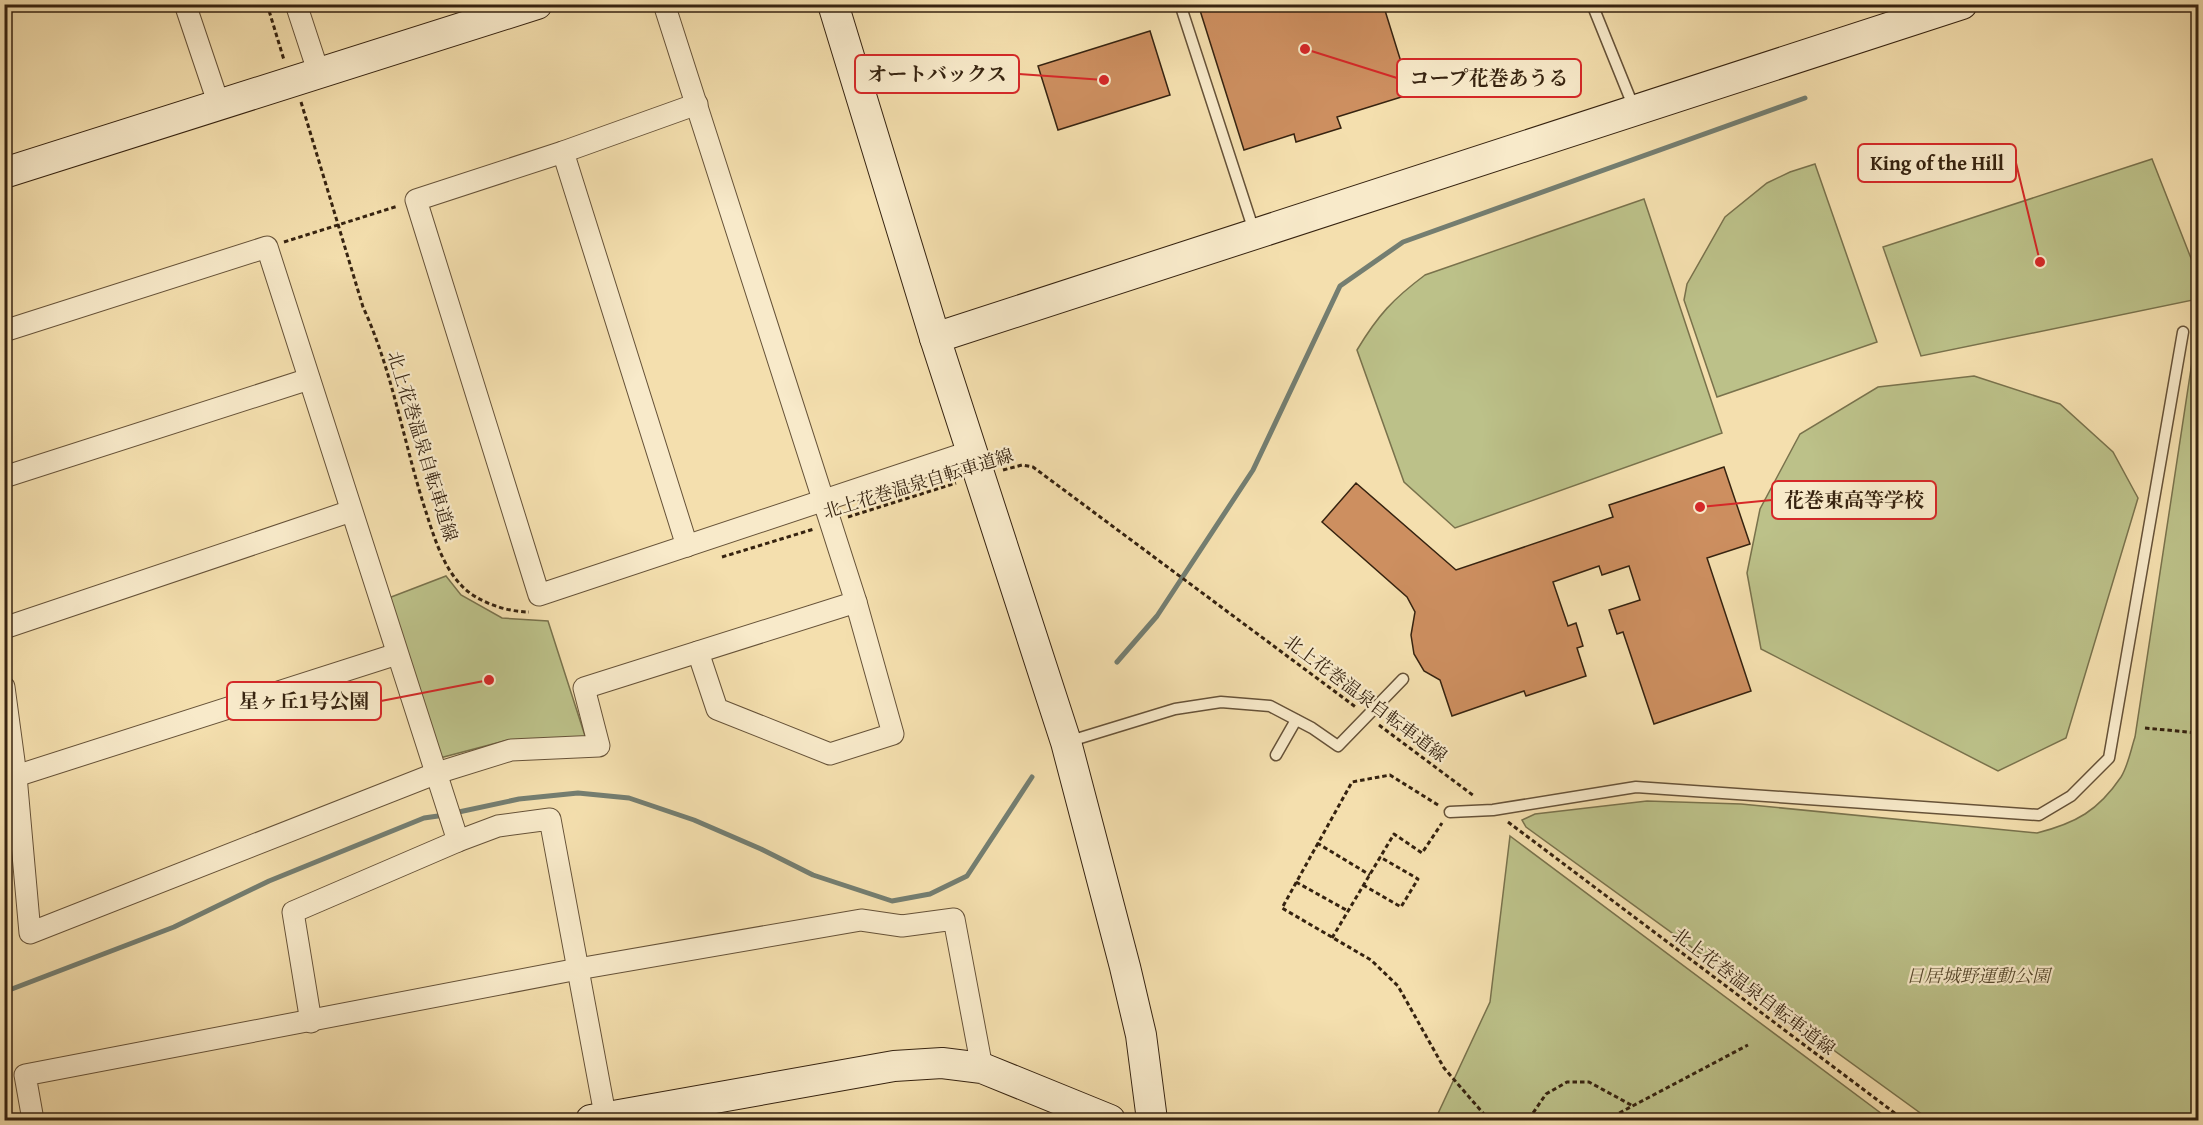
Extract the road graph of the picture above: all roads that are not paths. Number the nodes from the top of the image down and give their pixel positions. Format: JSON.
{"nodes":[{"id":1,"x":185,"y":4,"type":"edge"},
{"id":2,"x":296,"y":4,"type":"edge"},
{"id":3,"x":537,"y":4,"type":"edge"},
{"id":4,"x":664,"y":4,"type":"edge"},
{"id":5,"x":832,"y":4,"type":"edge"},
{"id":6,"x":1180,"y":4,"type":"edge"},
{"id":7,"x":1592,"y":4,"type":"edge"},
{"id":8,"x":1962,"y":4,"type":"edge"},
{"id":9,"x":306,"y":78,"type":"junction"},
{"id":10,"x":697,"y":104,"type":"junction"},
{"id":11,"x":219,"y":105,"type":"junction"},
{"id":12,"x":1635,"y":111,"type":"junction"},
{"id":13,"x":563,"y":152,"type":"junction"},
{"id":14,"x":4,"y":173,"type":"edge"},
{"id":15,"x":1255,"y":234,"type":"junction"},
{"id":16,"x":4,"y":331,"type":"edge"},
{"id":17,"x":2183,"y":332,"type":"dead end"},
{"id":18,"x":935,"y":338,"type":"junction"},
{"id":19,"x":309,"y":379,"type":"junction"},
{"id":20,"x":976,"y":463,"type":"junction"},
{"id":21,"x":4,"y":477,"type":"edge"},
{"id":22,"x":824,"y":501,"type":"junction"},
{"id":23,"x":351,"y":511,"type":"junction"},
{"id":24,"x":687,"y":546,"type":"junction"},
{"id":25,"x":856,"y":602,"type":"junction"},
{"id":26,"x":4,"y":628,"type":"edge"},
{"id":27,"x":698,"y":652,"type":"junction"},
{"id":28,"x":397,"y":654,"type":"junction"},
{"id":29,"x":1402,"y":679,"type":"dead end"},
{"id":30,"x":4,"y":687,"type":"edge"},
{"id":31,"x":1296,"y":720,"type":"junction"},
{"id":32,"x":1066,"y":742,"type":"junction"},
{"id":33,"x":1276,"y":755,"type":"dead end"},
{"id":34,"x":436,"y":773,"type":"junction"},
{"id":35,"x":15,"y":776,"type":"junction"},
{"id":36,"x":1450,"y":812,"type":"road end"},
{"id":37,"x":458,"y":841,"type":"junction"},
{"id":38,"x":578,"y":969,"type":"junction"},
{"id":39,"x":311,"y":1022,"type":"junction"},
{"id":40,"x":982,"y":1068,"type":"junction"},
{"id":41,"x":33,"y":1120,"type":"edge"},
{"id":42,"x":601,"y":1120,"type":"edge"},
{"id":43,"x":1110,"y":1120,"type":"edge"},
{"id":44,"x":1152,"y":1120,"type":"edge"}],
"edges":[{"from":1,"to":11,"type":"street"},
{"from":2,"to":9,"type":"street"},
{"from":3,"to":9,"type":"street"},
{"from":4,"to":10,"type":"street"},
{"from":5,"to":18,"type":"street"},
{"from":6,"to":15,"type":"lane"},
{"from":7,"to":12,"type":"lane"},
{"from":8,"to":12,"type":"street"},
{"from":9,"to":11,"type":"street"},
{"from":10,"to":13,"type":"street"},
{"from":10,"to":22,"type":"street"},
{"from":11,"to":14,"type":"street"},
{"from":12,"to":15,"type":"street"},
{"from":13,"to":24,"type":"street"},
{"from":13,"to":24,"type":"street"},
{"from":15,"to":18,"type":"street"},
{"from":16,"to":19,"type":"street"},
{"from":17,"to":36,"type":"lane"},
{"from":18,"to":20,"type":"street"},
{"from":19,"to":21,"type":"street"},
{"from":19,"to":23,"type":"street"},
{"from":20,"to":22,"type":"street"},
{"from":20,"to":32,"type":"street"},
{"from":22,"to":24,"type":"street"},
{"from":22,"to":25,"type":"street"},
{"from":23,"to":26,"type":"street"},
{"from":23,"to":28,"type":"street"},
{"from":25,"to":27,"type":"street"},
{"from":25,"to":27,"type":"street"},
{"from":27,"to":34,"type":"street"},
{"from":28,"to":34,"type":"street"},
{"from":28,"to":35,"type":"street"},
{"from":29,"to":31,"type":"lane"},
{"from":30,"to":35,"type":"street"},
{"from":31,"to":32,"type":"lane"},
{"from":31,"to":33,"type":"lane"},
{"from":32,"to":44,"type":"street"},
{"from":34,"to":35,"type":"street"},
{"from":34,"to":37,"type":"street"},
{"from":37,"to":38,"type":"street"},
{"from":37,"to":39,"type":"street"},
{"from":38,"to":39,"type":"street"},
{"from":38,"to":40,"type":"street"},
{"from":38,"to":42,"type":"street"},
{"from":39,"to":41,"type":"street"},
{"from":40,"to":42,"type":"street"},
{"from":40,"to":43,"type":"street"}]}
